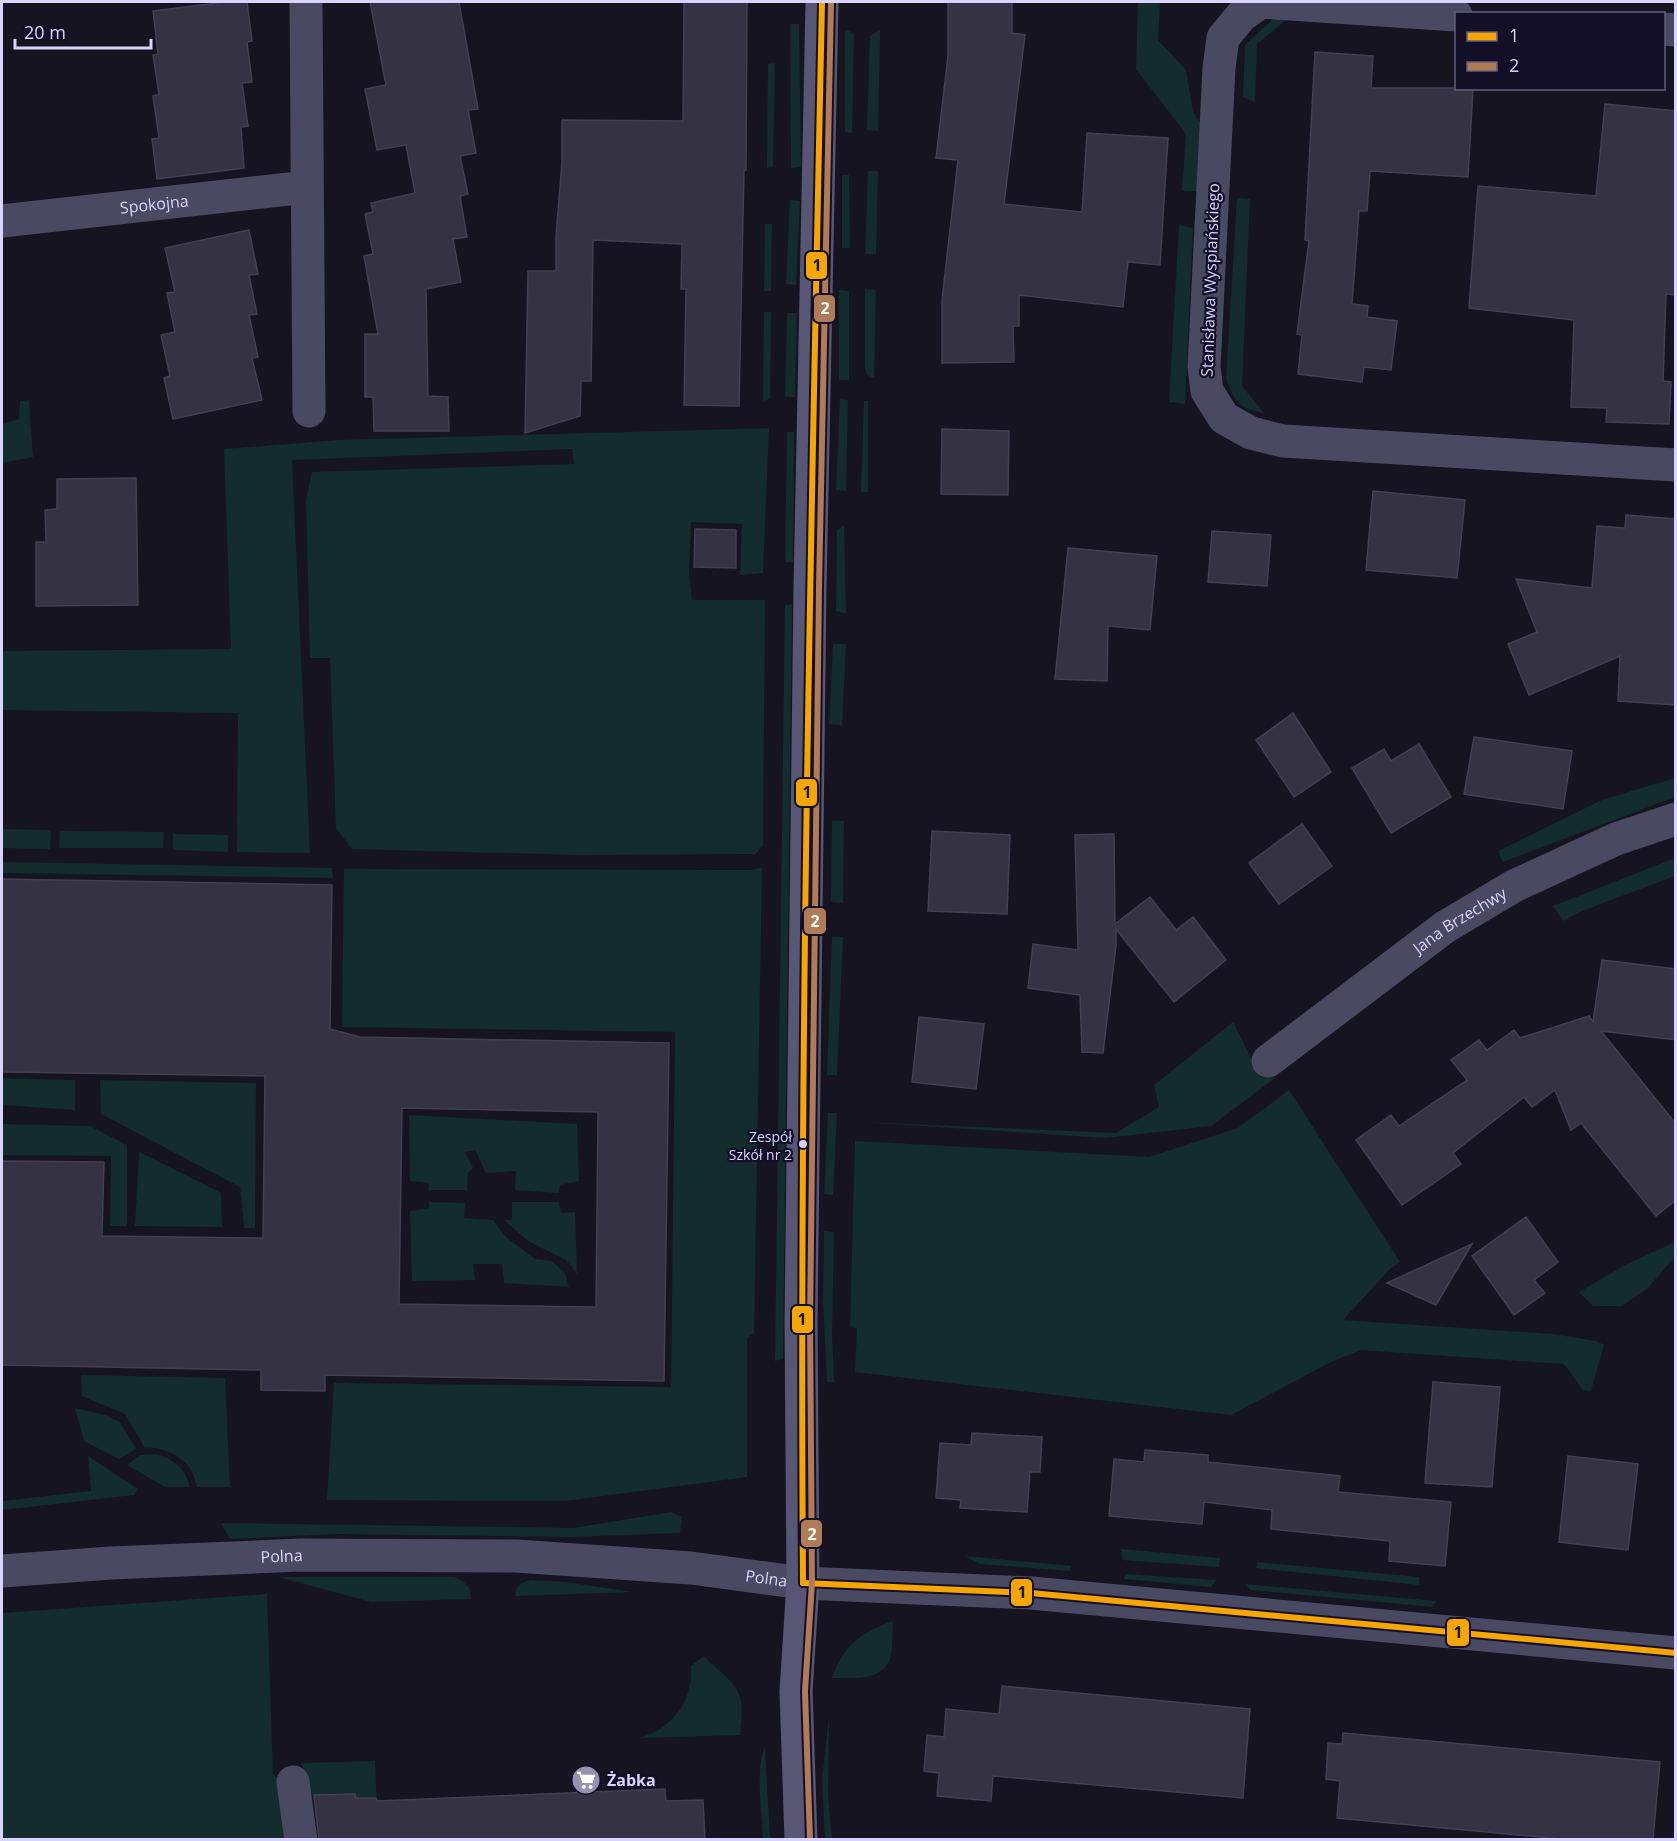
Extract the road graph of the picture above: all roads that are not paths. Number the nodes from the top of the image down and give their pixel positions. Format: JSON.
{"nodes":[{"id":1,"x":306,"y":2,"type":"edge"},
{"id":2,"x":822,"y":2,"type":"edge"},
{"id":3,"x":1455,"y":15,"type":"edge"},
{"id":4,"x":306,"y":187,"type":"junction"},
{"id":5,"x":2,"y":221,"type":"edge"},
{"id":6,"x":309,"y":411,"type":"dead end"},
{"id":7,"x":1676,"y":465,"type":"edge"},
{"id":8,"x":1676,"y":819,"type":"edge"},
{"id":9,"x":1268,"y":1061,"type":"dead end"},
{"id":10,"x":2,"y":1571,"type":"edge"},
{"id":11,"x":803,"y":1583,"type":"junction"},
{"id":12,"x":1676,"y":1653,"type":"edge"},
{"id":13,"x":293,"y":1782,"type":"dead end"},
{"id":14,"x":301,"y":1839,"type":"edge"},
{"id":15,"x":801,"y":1839,"type":"edge"}],
"edges":[{"from":1,"to":4,"type":"street"},
{"from":2,"to":11,"type":"street"},
{"from":3,"to":7,"type":"street","name":"Stanisława Wyspiańskiego"},
{"from":4,"to":5,"type":"street","name":"Spokojna"},
{"from":4,"to":6,"type":"street"},
{"from":8,"to":9,"type":"street","name":"Jana Brzechwy"},
{"from":10,"to":11,"type":"street","name":"Polna"},
{"from":11,"to":12,"type":"street","name":"Polna"},
{"from":11,"to":15,"type":"street"},
{"from":13,"to":14,"type":"street"}]}
